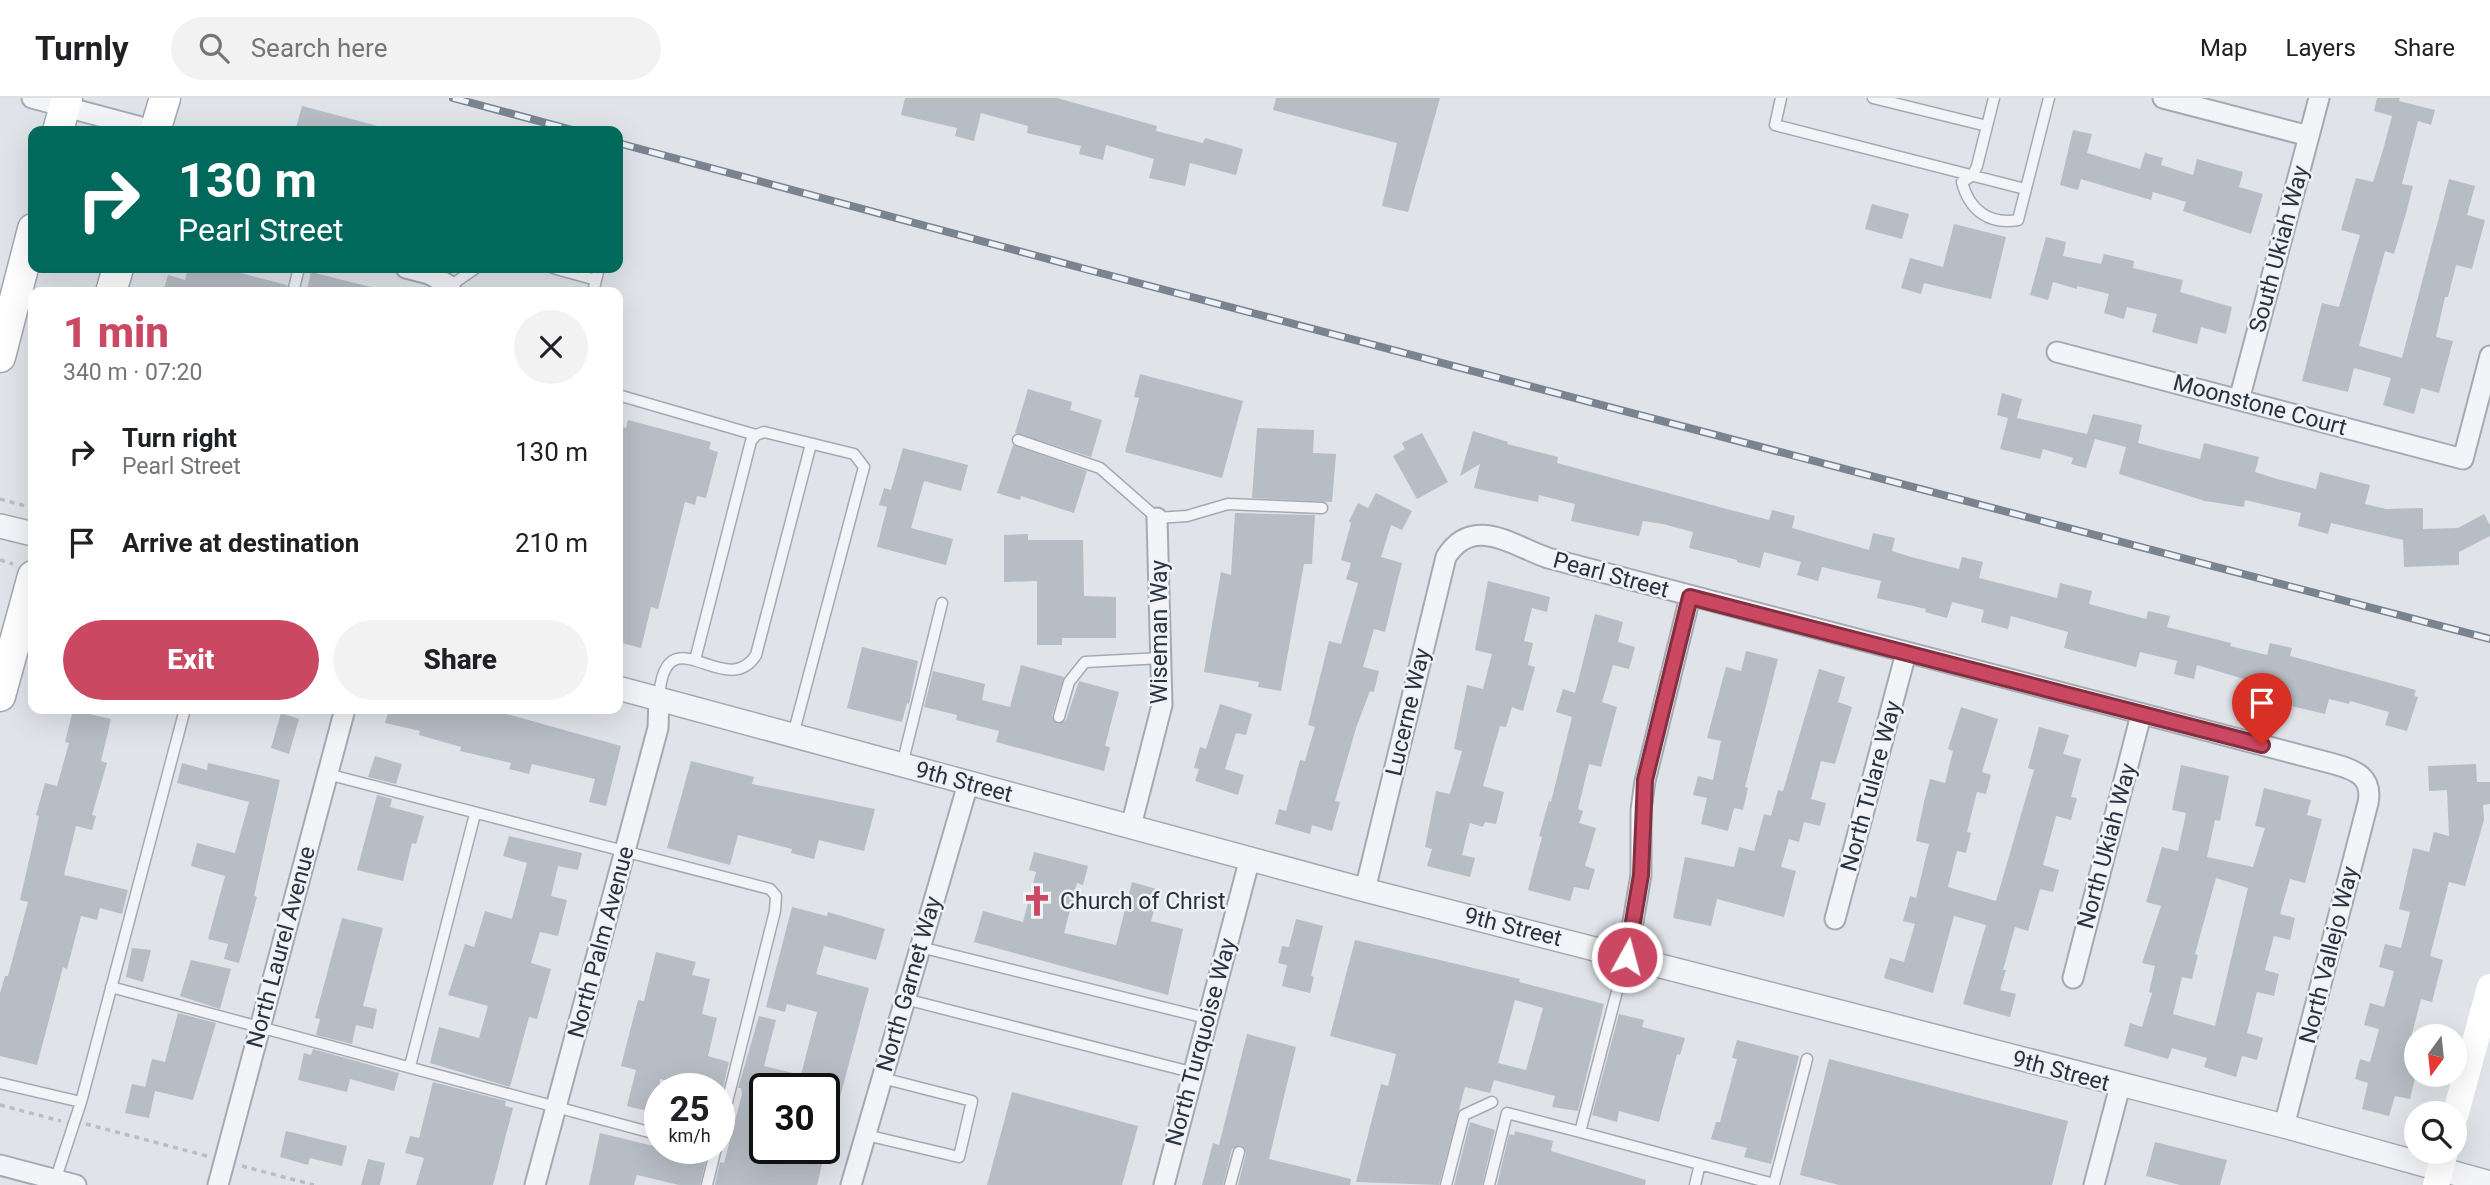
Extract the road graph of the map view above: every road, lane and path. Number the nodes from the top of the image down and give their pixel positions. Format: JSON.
{"nodes":[{"id":1,"x":32,"y":98,"type":"edge"},
{"id":2,"x":165,"y":98,"type":"edge"},
{"id":3,"x":1781,"y":98,"type":"edge"},
{"id":4,"x":1873,"y":98,"type":"edge"},
{"id":5,"x":1994,"y":98,"type":"edge"},
{"id":6,"x":2049,"y":98,"type":"edge"},
{"id":7,"x":2163,"y":98,"type":"edge"},
{"id":8,"x":2319,"y":98,"type":"edge"},
{"id":9,"x":63,"y":112,"type":"edge"},
{"id":10,"x":1987,"y":125,"type":"junction"},
{"id":11,"x":131,"y":126,"type":"edge"},
{"id":12,"x":157,"y":126,"type":"edge"},
{"id":13,"x":2309,"y":136,"type":"junction"},
{"id":14,"x":1973,"y":175,"type":"junction"},
{"id":15,"x":2025,"y":189,"type":"junction"},
{"id":16,"x":28,"y":247,"type":"edge"},
{"id":17,"x":425,"y":273,"type":"edge"},
{"id":18,"x":470,"y":273,"type":"edge"},
{"id":19,"x":570,"y":273,"type":"edge"},
{"id":20,"x":598,"y":273,"type":"edge"},
{"id":21,"x":596,"y":280,"type":"junction"},
{"id":22,"x":447,"y":287,"type":"edge"},
{"id":23,"x":452,"y":287,"type":"edge"},
{"id":24,"x":594,"y":287,"type":"edge"},
{"id":25,"x":1,"y":347,"type":"edge"},
{"id":26,"x":2057,"y":352,"type":"dead end"},
{"id":27,"x":2490,"y":356,"type":"edge"},
{"id":28,"x":623,"y":396,"type":"edge"},
{"id":29,"x":2239,"y":400,"type":"junction"},
{"id":30,"x":756,"y":435,"type":"junction"},
{"id":31,"x":1018,"y":440,"type":"dead end"},
{"id":32,"x":811,"y":444,"type":"junction"},
{"id":33,"x":0,"y":499,"type":"edge"},
{"id":34,"x":28,"y":507,"type":"edge"},
{"id":35,"x":1322,"y":508,"type":"dead end"},
{"id":36,"x":1157,"y":519,"type":"junction"},
{"id":37,"x":0,"y":526,"type":"edge"},
{"id":38,"x":28,"y":533,"type":"edge"},
{"id":39,"x":1461,"y":539,"type":"joint"},
{"id":40,"x":0,"y":560,"type":"edge"},
{"id":41,"x":24,"y":570,"type":"edge"},
{"id":42,"x":1690,"y":597,"type":"junction"},
{"id":43,"x":942,"y":603,"type":"dead end"},
{"id":44,"x":28,"y":611,"type":"edge"},
{"id":45,"x":1906,"y":653,"type":"junction"},
{"id":46,"x":1162,"y":658,"type":"junction"},
{"id":47,"x":695,"y":660,"type":"junction"},
{"id":48,"x":623,"y":689,"type":"edge"},
{"id":49,"x":0,"y":696,"type":"edge"},
{"id":50,"x":659,"y":698,"type":"junction"},
{"id":51,"x":184,"y":714,"type":"edge"},
{"id":52,"x":344,"y":714,"type":"edge"},
{"id":53,"x":2141,"y":715,"type":"junction"},
{"id":54,"x":1059,"y":717,"type":"dead end"},
{"id":55,"x":793,"y":735,"type":"junction"},
{"id":56,"x":902,"y":765,"type":"junction"},
{"id":57,"x":327,"y":774,"type":"junction"},
{"id":58,"x":2368,"y":783,"type":"joint"},
{"id":59,"x":968,"y":784,"type":"junction"},
{"id":60,"x":475,"y":814,"type":"junction"},
{"id":61,"x":1131,"y":827,"type":"junction"},
{"id":62,"x":625,"y":850,"type":"junction"},
{"id":63,"x":1250,"y":858,"type":"junction"},
{"id":64,"x":1365,"y":890,"type":"junction"},
{"id":65,"x":1835,"y":919,"type":"dead end"},
{"id":66,"x":920,"y":947,"type":"junction"},
{"id":67,"x":1627,"y":957,"type":"junction"},
{"id":68,"x":2073,"y":978,"type":"dead end"},
{"id":69,"x":111,"y":987,"type":"junction"},
{"id":70,"x":2489,"y":997,"type":"edge"},
{"id":71,"x":905,"y":999,"type":"junction"},
{"id":72,"x":1206,"y":1018,"type":"junction"},
{"id":73,"x":260,"y":1026,"type":"junction"},
{"id":74,"x":1807,"y":1059,"type":"dead end"},
{"id":75,"x":410,"y":1066,"type":"junction"},
{"id":76,"x":1191,"y":1072,"type":"junction"},
{"id":77,"x":734,"y":1073,"type":"edge"},
{"id":78,"x":882,"y":1078,"type":"junction"},
{"id":79,"x":0,"y":1083,"type":"edge"},
{"id":80,"x":2120,"y":1086,"type":"junction"},
{"id":81,"x":2460,"y":1101,"type":"edge"},
{"id":82,"x":81,"y":1102,"type":"junction"},
{"id":83,"x":1492,"y":1102,"type":"dead end"},
{"id":84,"x":0,"y":1105,"type":"edge"},
{"id":85,"x":556,"y":1106,"type":"junction"},
{"id":86,"x":61,"y":1121,"type":"dead end"},
{"id":87,"x":84,"y":1124,"type":"dead end"},
{"id":88,"x":2284,"y":1126,"type":"junction"},
{"id":89,"x":644,"y":1131,"type":"edge"},
{"id":90,"x":1580,"y":1132,"type":"junction"},
{"id":91,"x":866,"y":1135,"type":"junction"},
{"id":92,"x":1239,"y":1152,"type":"dead end"},
{"id":93,"x":208,"y":1157,"type":"dead end"},
{"id":94,"x":710,"y":1164,"type":"edge"},
{"id":95,"x":1700,"y":1164,"type":"junction"},
{"id":96,"x":0,"y":1165,"type":"edge"},
{"id":97,"x":240,"y":1165,"type":"dead end"},
{"id":98,"x":2440,"y":1169,"type":"edge"},
{"id":99,"x":54,"y":1182,"type":"edge"},
{"id":100,"x":2490,"y":1183,"type":"edge"},
{"id":101,"x":76,"y":1185,"type":"edge"},
{"id":102,"x":218,"y":1185,"type":"edge"},
{"id":103,"x":314,"y":1185,"type":"edge"},
{"id":104,"x":536,"y":1185,"type":"edge"},
{"id":105,"x":706,"y":1185,"type":"edge"},
{"id":106,"x":852,"y":1185,"type":"edge"},
{"id":107,"x":1164,"y":1185,"type":"edge"},
{"id":108,"x":1230,"y":1185,"type":"edge"},
{"id":109,"x":1446,"y":1185,"type":"edge"},
{"id":110,"x":1489,"y":1185,"type":"edge"},
{"id":111,"x":1695,"y":1185,"type":"edge"},
{"id":112,"x":2094,"y":1185,"type":"edge"}],
"edges":[{"from":1,"to":9,"type":"street"},
{"from":2,"to":12,"type":"main road"},
{"from":3,"to":14,"type":"lane"},
{"from":4,"to":10,"type":"lane"},
{"from":5,"to":10,"type":"lane"},
{"from":6,"to":15,"type":"lane"},
{"from":7,"to":13,"type":"street"},
{"from":8,"to":13,"type":"street","name":"South Ukiah Way"},
{"from":9,"to":11,"type":"street"},
{"from":10,"to":14,"type":"lane"},
{"from":13,"to":29,"type":"street","name":"South Ukiah Way"},
{"from":14,"to":15,"type":"lane"},
{"from":14,"to":15,"type":"lane"},
{"from":16,"to":25,"type":"main road"},
{"from":17,"to":22,"type":"street"},
{"from":18,"to":23,"type":"lane"},
{"from":19,"to":21,"type":"lane"},
{"from":20,"to":21,"type":"lane"},
{"from":21,"to":24,"type":"lane"},
{"from":26,"to":29,"type":"street","name":"Moonstone Court"},
{"from":27,"to":29,"type":"street","name":"Moonstone Court"},
{"from":28,"to":30,"type":"lane"},
{"from":30,"to":32,"type":"lane"},
{"from":30,"to":47,"type":"lane"},
{"from":31,"to":36,"type":"lane"},
{"from":32,"to":47,"type":"lane"},
{"from":32,"to":55,"type":"lane"},
{"from":33,"to":34,"type":"path"},
{"from":35,"to":36,"type":"lane"},
{"from":36,"to":46,"type":"street","name":"Wiseman Way"},
{"from":37,"to":38,"type":"street"},
{"from":39,"to":42,"type":"street","name":"Pearl Street"},
{"from":39,"to":64,"type":"street","name":"Lucerne Way"},
{"from":40,"to":41,"type":"path"},
{"from":41,"to":44,"type":"main road"},
{"from":42,"to":45,"type":"street","name":"Pearl Street"},
{"from":42,"to":67,"type":"street"},
{"from":43,"to":56,"type":"lane"},
{"from":44,"to":49,"type":"main road"},
{"from":45,"to":53,"type":"street","name":"Pearl Street"},
{"from":45,"to":65,"type":"street","name":"North Tulare Way"},
{"from":46,"to":54,"type":"lane"},
{"from":46,"to":61,"type":"street","name":"Wiseman Way"},
{"from":47,"to":50,"type":"lane"},
{"from":48,"to":50,"type":"street","name":"9th Street"},
{"from":50,"to":55,"type":"street","name":"9th Street"},
{"from":50,"to":62,"type":"street","name":"North Palm Avenue"},
{"from":51,"to":69,"type":"lane"},
{"from":52,"to":57,"type":"street","name":"North Laurel Avenue"},
{"from":53,"to":58,"type":"street","name":"Pearl Street"},
{"from":53,"to":68,"type":"street","name":"North Ukiah Way"},
{"from":55,"to":56,"type":"street","name":"9th Street"},
{"from":56,"to":59,"type":"street","name":"9th Street"},
{"from":57,"to":60,"type":"lane"},
{"from":57,"to":73,"type":"street","name":"North Laurel Avenue"},
{"from":58,"to":88,"type":"street","name":"North Vallejo Way"},
{"from":59,"to":61,"type":"street","name":"9th Street"},
{"from":59,"to":66,"type":"street","name":"North Garnet Way"},
{"from":60,"to":62,"type":"lane"},
{"from":60,"to":75,"type":"lane"},
{"from":61,"to":63,"type":"street","name":"9th Street"},
{"from":62,"to":77,"type":"lane"},
{"from":62,"to":85,"type":"street","name":"North Palm Avenue"},
{"from":63,"to":64,"type":"street","name":"9th Street"},
{"from":63,"to":72,"type":"street","name":"North Turquoise Way"},
{"from":64,"to":67,"type":"street","name":"9th Street"},
{"from":66,"to":71,"type":"street","name":"North Garnet Way"},
{"from":66,"to":72,"type":"lane"},
{"from":67,"to":80,"type":"street","name":"9th Street"},
{"from":67,"to":90,"type":"lane"},
{"from":69,"to":73,"type":"lane"},
{"from":69,"to":82,"type":"lane"},
{"from":70,"to":81,"type":"main road"},
{"from":71,"to":76,"type":"lane"},
{"from":71,"to":78,"type":"street","name":"North Garnet Way"},
{"from":72,"to":76,"type":"street","name":"North Turquoise Way"},
{"from":73,"to":75,"type":"lane"},
{"from":73,"to":102,"type":"street","name":"North Laurel Avenue"},
{"from":74,"to":95,"type":"lane"},
{"from":75,"to":85,"type":"lane"},
{"from":76,"to":107,"type":"street","name":"North Turquoise Way"},
{"from":78,"to":91,"type":"street","name":"North Garnet Way"},
{"from":78,"to":91,"type":"lane"},
{"from":79,"to":82,"type":"lane"},
{"from":80,"to":88,"type":"street","name":"9th Street"},
{"from":80,"to":112,"type":"street"},
{"from":82,"to":99,"type":"lane"},
{"from":83,"to":109,"type":"lane"},
{"from":84,"to":86,"type":"path"},
{"from":85,"to":89,"type":"lane"},
{"from":85,"to":104,"type":"street","name":"North Palm Avenue"},
{"from":87,"to":93,"type":"path"},
{"from":88,"to":98,"type":"street","name":"9th Street"},
{"from":90,"to":95,"type":"lane"},
{"from":90,"to":110,"type":"lane"},
{"from":91,"to":106,"type":"street","name":"North Garnet Way"},
{"from":92,"to":108,"type":"lane"},
{"from":94,"to":105,"type":"lane"},
{"from":95,"to":111,"type":"lane"},
{"from":96,"to":99,"type":"street"},
{"from":97,"to":103,"type":"path"},
{"from":98,"to":100,"type":"street","name":"9th Street"},
{"from":99,"to":101,"type":"street"}]}
